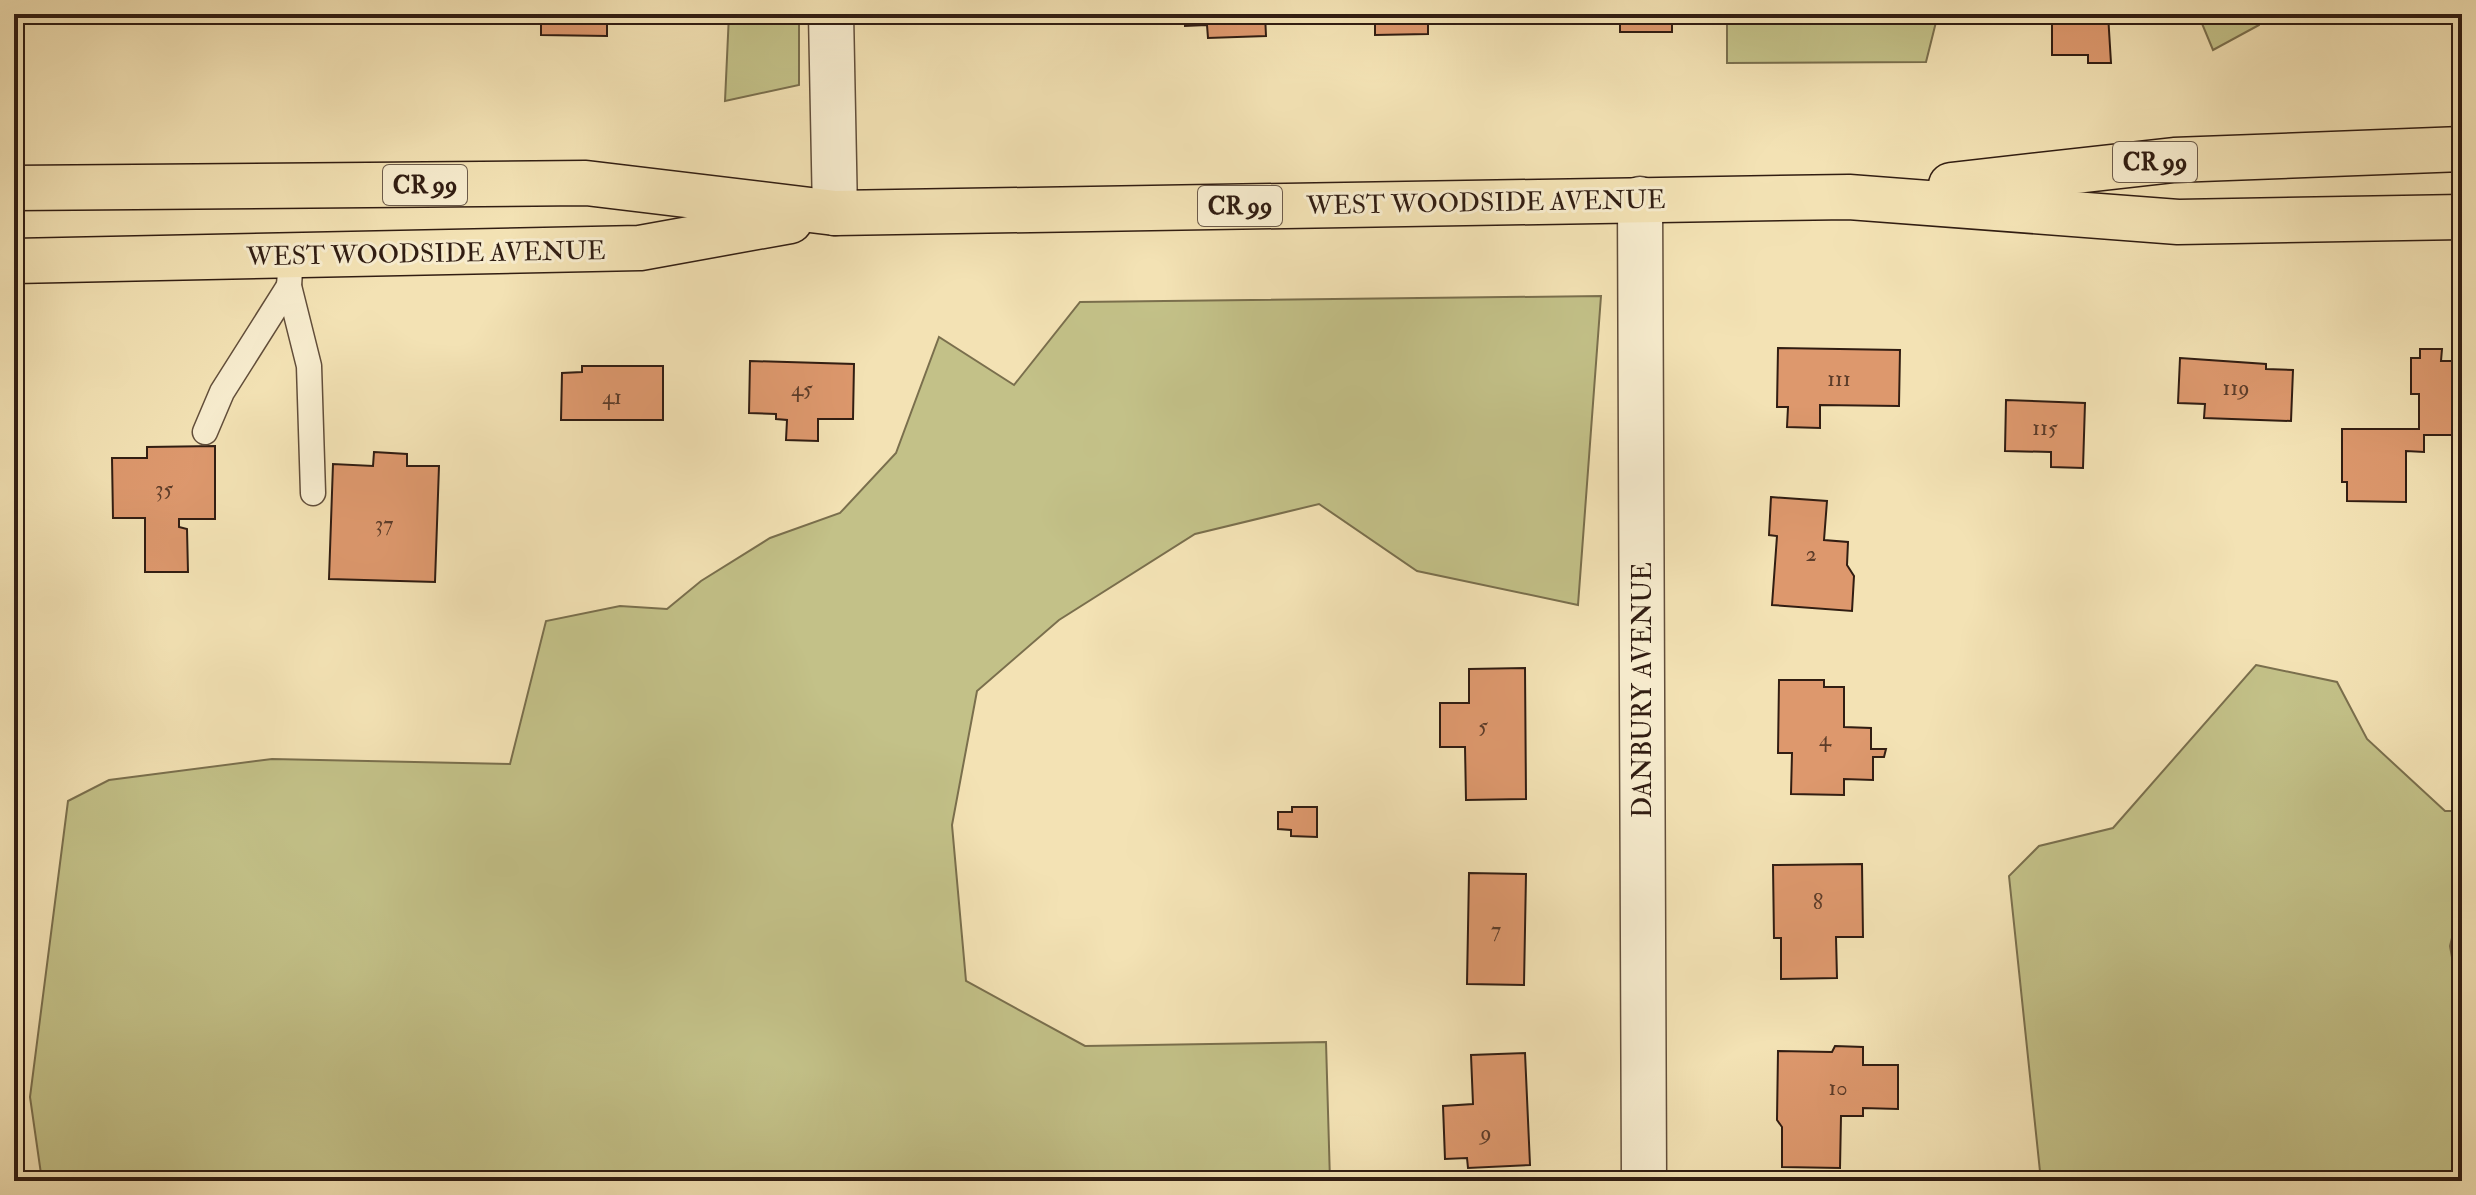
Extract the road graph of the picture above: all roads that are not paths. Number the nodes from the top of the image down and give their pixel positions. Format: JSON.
{"nodes":[{"id":1,"x":831,"y":14,"type":"edge"},
{"id":2,"x":2462,"y":149,"type":"edge"},
{"id":3,"x":14,"y":188,"type":"edge"},
{"id":4,"x":1849,"y":197,"type":"junction"},
{"id":5,"x":1640,"y":199,"type":"junction"},
{"id":6,"x":835,"y":213,"type":"junction"},
{"id":7,"x":2462,"y":217,"type":"edge"},
{"id":8,"x":14,"y":261,"type":"edge"},
{"id":9,"x":290,"y":271,"type":"junction"},
{"id":10,"x":205,"y":432,"type":"dead end"},
{"id":11,"x":313,"y":493,"type":"dead end"},
{"id":12,"x":1644,"y":1181,"type":"edge"}],
"edges":[{"from":1,"to":6,"type":"street"},
{"from":2,"to":4,"type":"main road","name":"WEST WOODSIDE AVENUE","number":"CR 99"},
{"from":3,"to":6,"type":"main road","name":"WEST WOODSIDE AVENUE","number":"CR 99"},
{"from":4,"to":5,"type":"main road","name":"WEST WOODSIDE AVENUE","number":"CR 99"},
{"from":4,"to":7,"type":"main road","name":"WEST WOODSIDE AVENUE","number":"CR 99"},
{"from":5,"to":6,"type":"main road","name":"WEST WOODSIDE AVENUE","number":"CR 99"},
{"from":5,"to":12,"type":"street","name":"DANBURY AVENUE"},
{"from":6,"to":9,"type":"main road","name":"WEST WOODSIDE AVENUE","number":"CR 99"},
{"from":8,"to":9,"type":"main road","name":"WEST WOODSIDE AVENUE","number":"CR 99"},
{"from":9,"to":10,"type":"lane"},
{"from":9,"to":11,"type":"lane"}]}
